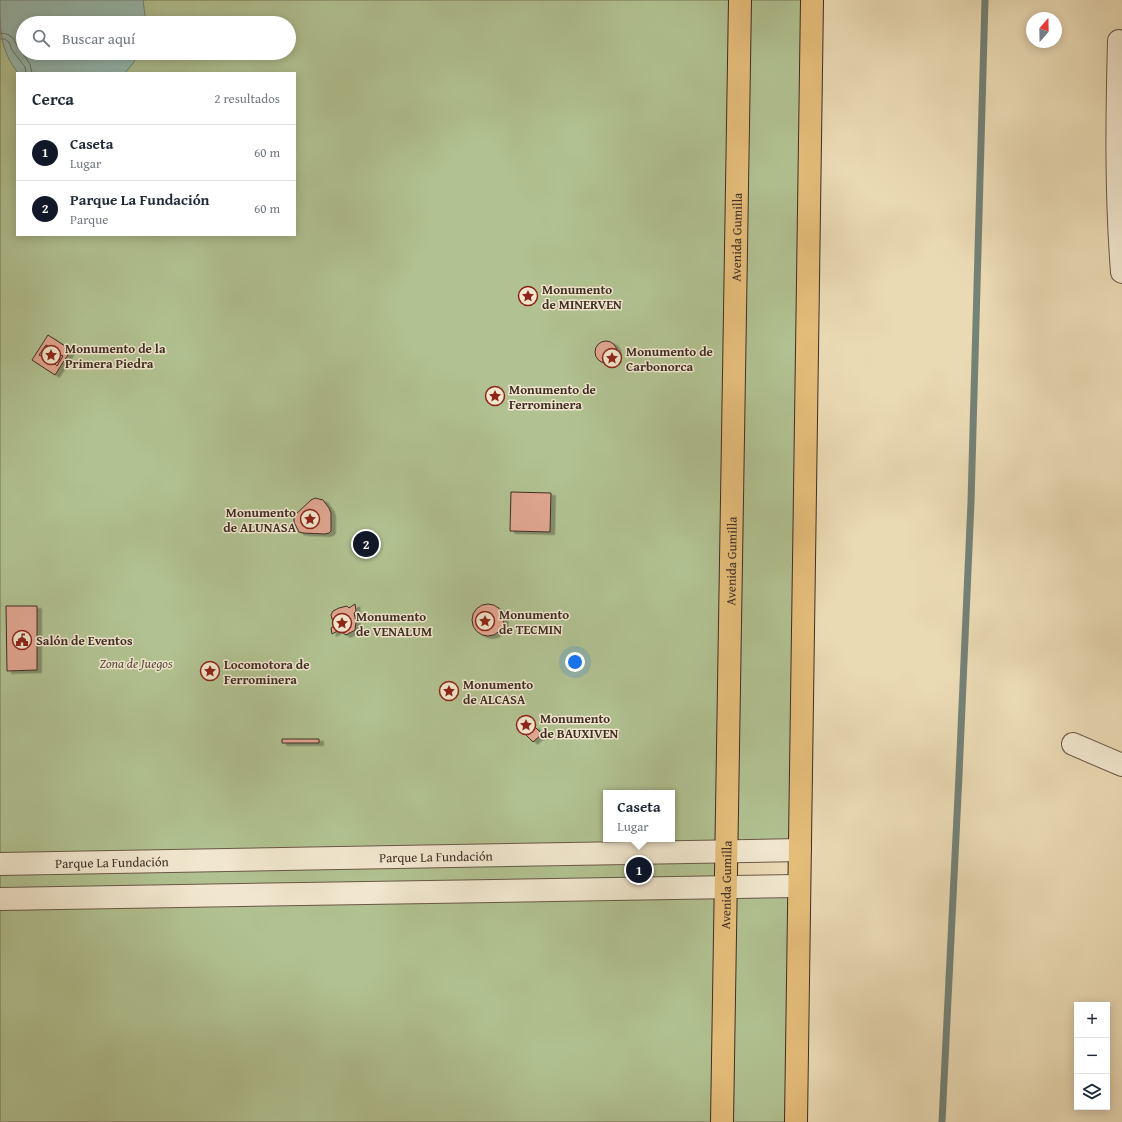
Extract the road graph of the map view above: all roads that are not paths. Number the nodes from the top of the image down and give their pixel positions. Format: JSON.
{"nodes":[{"id":1,"x":740,"y":0,"type":"edge"},
{"id":2,"x":812,"y":0,"type":"edge"},
{"id":3,"x":1119,"y":41,"type":"dead end"},
{"id":4,"x":1122,"y":272,"type":"edge"},
{"id":5,"x":1073,"y":744,"type":"dead end"},
{"id":6,"x":1122,"y":765,"type":"edge"},
{"id":7,"x":800,"y":850,"type":"junction"},
{"id":8,"x":726,"y":852,"type":"junction"},
{"id":9,"x":0,"y":864,"type":"edge"},
{"id":10,"x":799,"y":886,"type":"junction"},
{"id":11,"x":726,"y":887,"type":"junction"},
{"id":12,"x":0,"y":899,"type":"edge"},
{"id":13,"x":722,"y":1122,"type":"edge"},
{"id":14,"x":796,"y":1122,"type":"edge"}],
"edges":[{"from":1,"to":8,"type":"main road","name":"Avenida Gumilla"},
{"from":2,"to":7,"type":"main road"},
{"from":3,"to":4,"type":"street"},
{"from":5,"to":6,"type":"street"},
{"from":7,"to":8,"type":"street","name":"Parque La Fundación"},
{"from":7,"to":10,"type":"main road"},
{"from":8,"to":9,"type":"street","name":"Parque La Fundación"},
{"from":8,"to":11,"type":"main road","name":"Avenida Gumilla"},
{"from":10,"to":11,"type":"street"},
{"from":10,"to":14,"type":"main road"},
{"from":11,"to":12,"type":"street"},
{"from":11,"to":13,"type":"main road","name":"Avenida Gumilla"}]}
